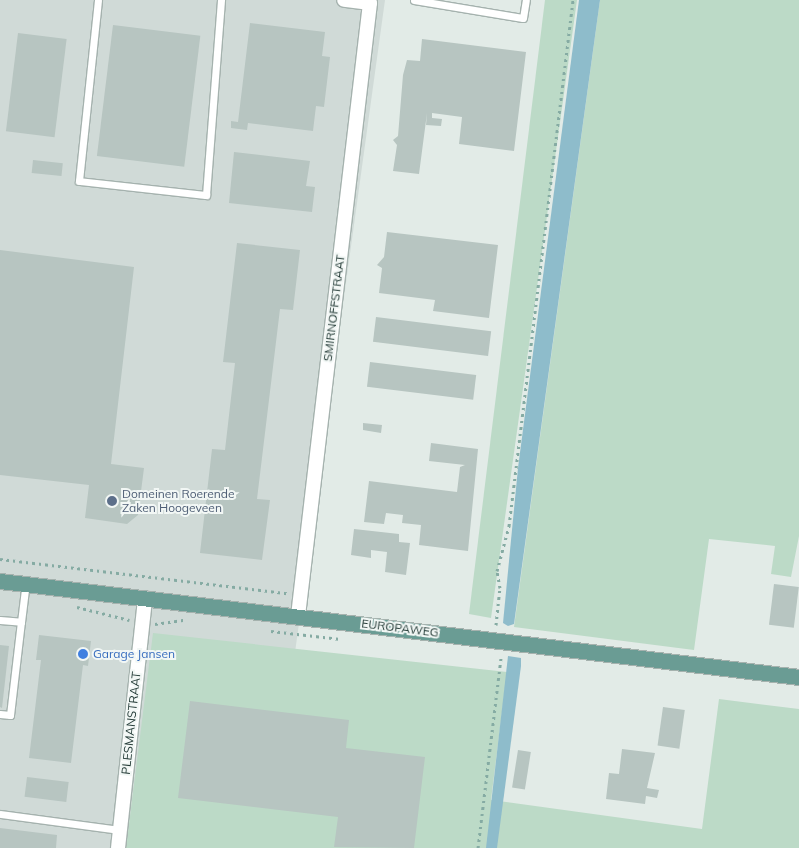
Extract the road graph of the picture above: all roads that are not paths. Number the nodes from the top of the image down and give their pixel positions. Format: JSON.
{"nodes":[{"id":1,"x":98,"y":0,"type":"edge"},
{"id":2,"x":220,"y":0,"type":"edge"},
{"id":3,"x":344,"y":0,"type":"edge"},
{"id":4,"x":414,"y":0,"type":"edge"},
{"id":5,"x":526,"y":0,"type":"edge"},
{"id":6,"x":370,"y":2,"type":"edge"},
{"id":7,"x":0,"y":581,"type":"edge"},
{"id":8,"x":26,"y":584,"type":"junction"},
{"id":9,"x":145,"y":598,"type":"junction"},
{"id":10,"x":298,"y":616,"type":"junction"},
{"id":11,"x":0,"y":620,"type":"edge"},
{"id":12,"x":21,"y":622,"type":"junction"},
{"id":13,"x":799,"y":676,"type":"edge"},
{"id":14,"x":0,"y":714,"type":"edge"},
{"id":15,"x":0,"y":814,"type":"edge"},
{"id":16,"x":120,"y":830,"type":"junction"},
{"id":17,"x":118,"y":848,"type":"edge"}],
"edges":[{"from":1,"to":2,"type":"lane"},
{"from":3,"to":6,"type":"street"},
{"from":4,"to":5,"type":"lane"},
{"from":6,"to":10,"type":"street","name":"SMIRNOFFSTRAAT"},
{"from":7,"to":8,"type":"main road","name":"EUROPAWEG"},
{"from":8,"to":9,"type":"main road","name":"EUROPAWEG"},
{"from":8,"to":12,"type":"lane"},
{"from":9,"to":10,"type":"main road","name":"EUROPAWEG"},
{"from":9,"to":16,"type":"street","name":"PLESMANSTRAAT"},
{"from":10,"to":13,"type":"main road","name":"EUROPAWEG"},
{"from":11,"to":12,"type":"lane"},
{"from":12,"to":14,"type":"lane"},
{"from":15,"to":16,"type":"lane"},
{"from":16,"to":17,"type":"street","name":"PLESMANSTRAAT"}]}
